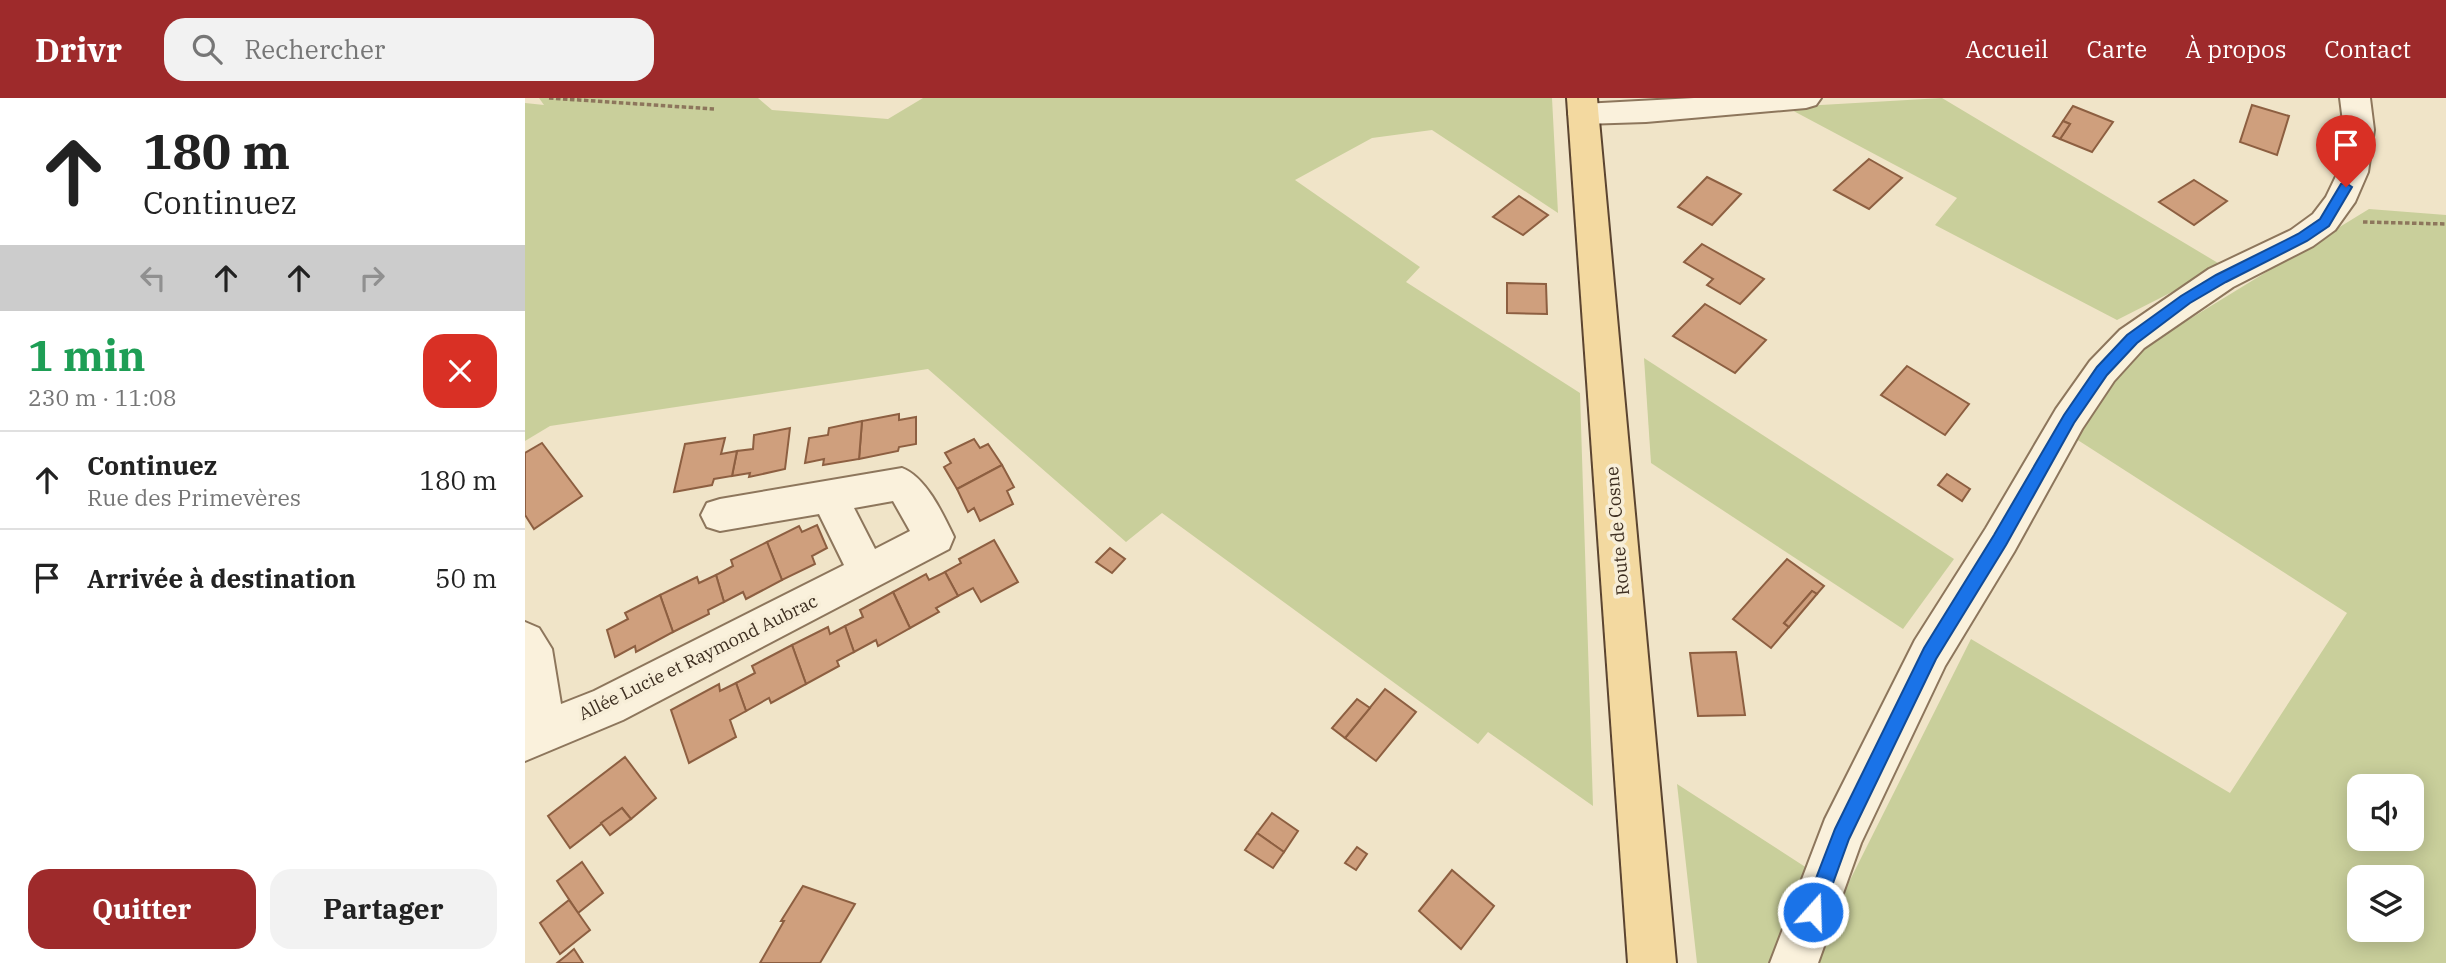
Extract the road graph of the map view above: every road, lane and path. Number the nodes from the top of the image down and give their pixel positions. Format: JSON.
{"nodes":[{"id":1,"x":549,"y":98,"type":"edge"},
{"id":2,"x":1806,"y":98,"type":"edge"},
{"id":3,"x":2355,"y":98,"type":"edge"},
{"id":4,"x":1582,"y":106,"type":"edge"},
{"id":5,"x":714,"y":109,"type":"dead end"},
{"id":6,"x":2324,"y":222,"type":"junction"},
{"id":7,"x":2446,"y":224,"type":"edge"},
{"id":8,"x":829,"y":496,"type":"junction"},
{"id":9,"x":720,"y":515,"type":"dead end"},
{"id":10,"x":867,"y":572,"type":"junction"},
{"id":11,"x":525,"y":641,"type":"edge"},
{"id":12,"x":526,"y":739,"type":"edge"},
{"id":13,"x":1652,"y":963,"type":"edge"},
{"id":14,"x":1794,"y":963,"type":"edge"}],
"edges":[{"from":1,"to":5,"type":"path"},
{"from":2,"to":4,"type":"street"},
{"from":3,"to":6,"type":"street"},
{"from":4,"to":13,"type":"main road","name":"Route de Cosne"},
{"from":6,"to":7,"type":"path"},
{"from":6,"to":14,"type":"street"},
{"from":8,"to":9,"type":"street","name":"Allée Lucie et Raymond Aubrac"},
{"from":8,"to":10,"type":"street"},
{"from":8,"to":10,"type":"street","name":"Allée Lucie et Raymond Aubrac"},
{"from":10,"to":12,"type":"street","name":"Allée Lucie et Raymond Aubrac"},
{"from":11,"to":12,"type":"street"}]}
